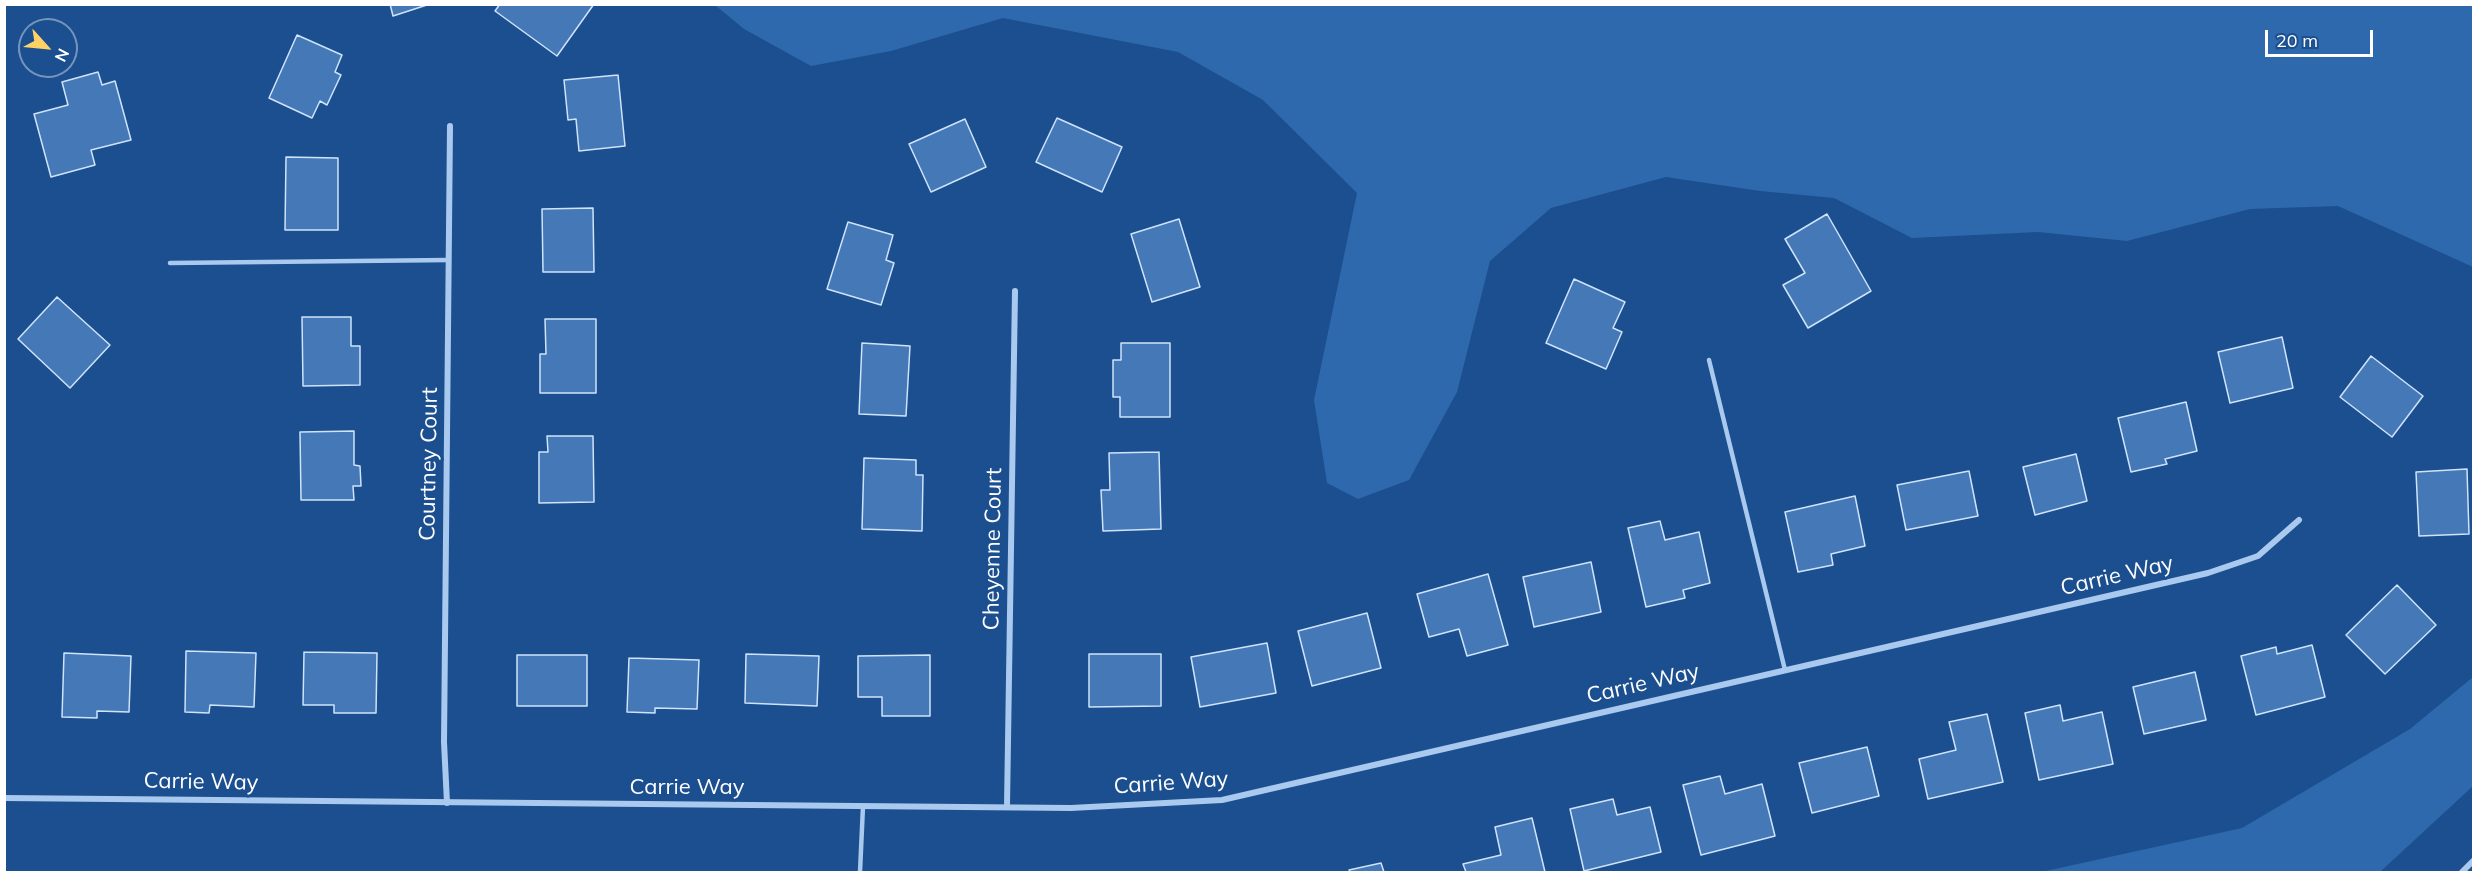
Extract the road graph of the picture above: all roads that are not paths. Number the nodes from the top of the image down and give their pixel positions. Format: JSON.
{"nodes":[{"id":1,"x":450,"y":126,"type":"dead end"},
{"id":2,"x":449,"y":260,"type":"junction"},
{"id":3,"x":170,"y":263,"type":"dead end"},
{"id":4,"x":1015,"y":291,"type":"dead end"},
{"id":5,"x":1709,"y":360,"type":"dead end"},
{"id":6,"x":2299,"y":520,"type":"dead end"},
{"id":7,"x":1785,"y":670,"type":"junction"},
{"id":8,"x":4,"y":798,"type":"edge"},
{"id":9,"x":447,"y":803,"type":"junction"},
{"id":10,"x":863,"y":806,"type":"junction"},
{"id":11,"x":1007,"y":806,"type":"junction"},
{"id":12,"x":2474,"y":860,"type":"edge"},
{"id":13,"x":860,"y":873,"type":"edge"},
{"id":14,"x":2462,"y":873,"type":"edge"}],
"edges":[{"from":1,"to":2,"type":"street","name":"Courtney Court"},
{"from":2,"to":3,"type":"lane"},
{"from":2,"to":9,"type":"street","name":"Courtney Court"},
{"from":4,"to":11,"type":"street","name":"Cheyenne Court"},
{"from":5,"to":7,"type":"lane"},
{"from":6,"to":7,"type":"street","name":"Carrie Way"},
{"from":7,"to":11,"type":"street","name":"Carrie Way"},
{"from":8,"to":9,"type":"street","name":"Carrie Way"},
{"from":9,"to":10,"type":"street","name":"Carrie Way"},
{"from":10,"to":11,"type":"street","name":"Carrie Way"},
{"from":10,"to":13,"type":"lane"},
{"from":12,"to":14,"type":"street"}]}
